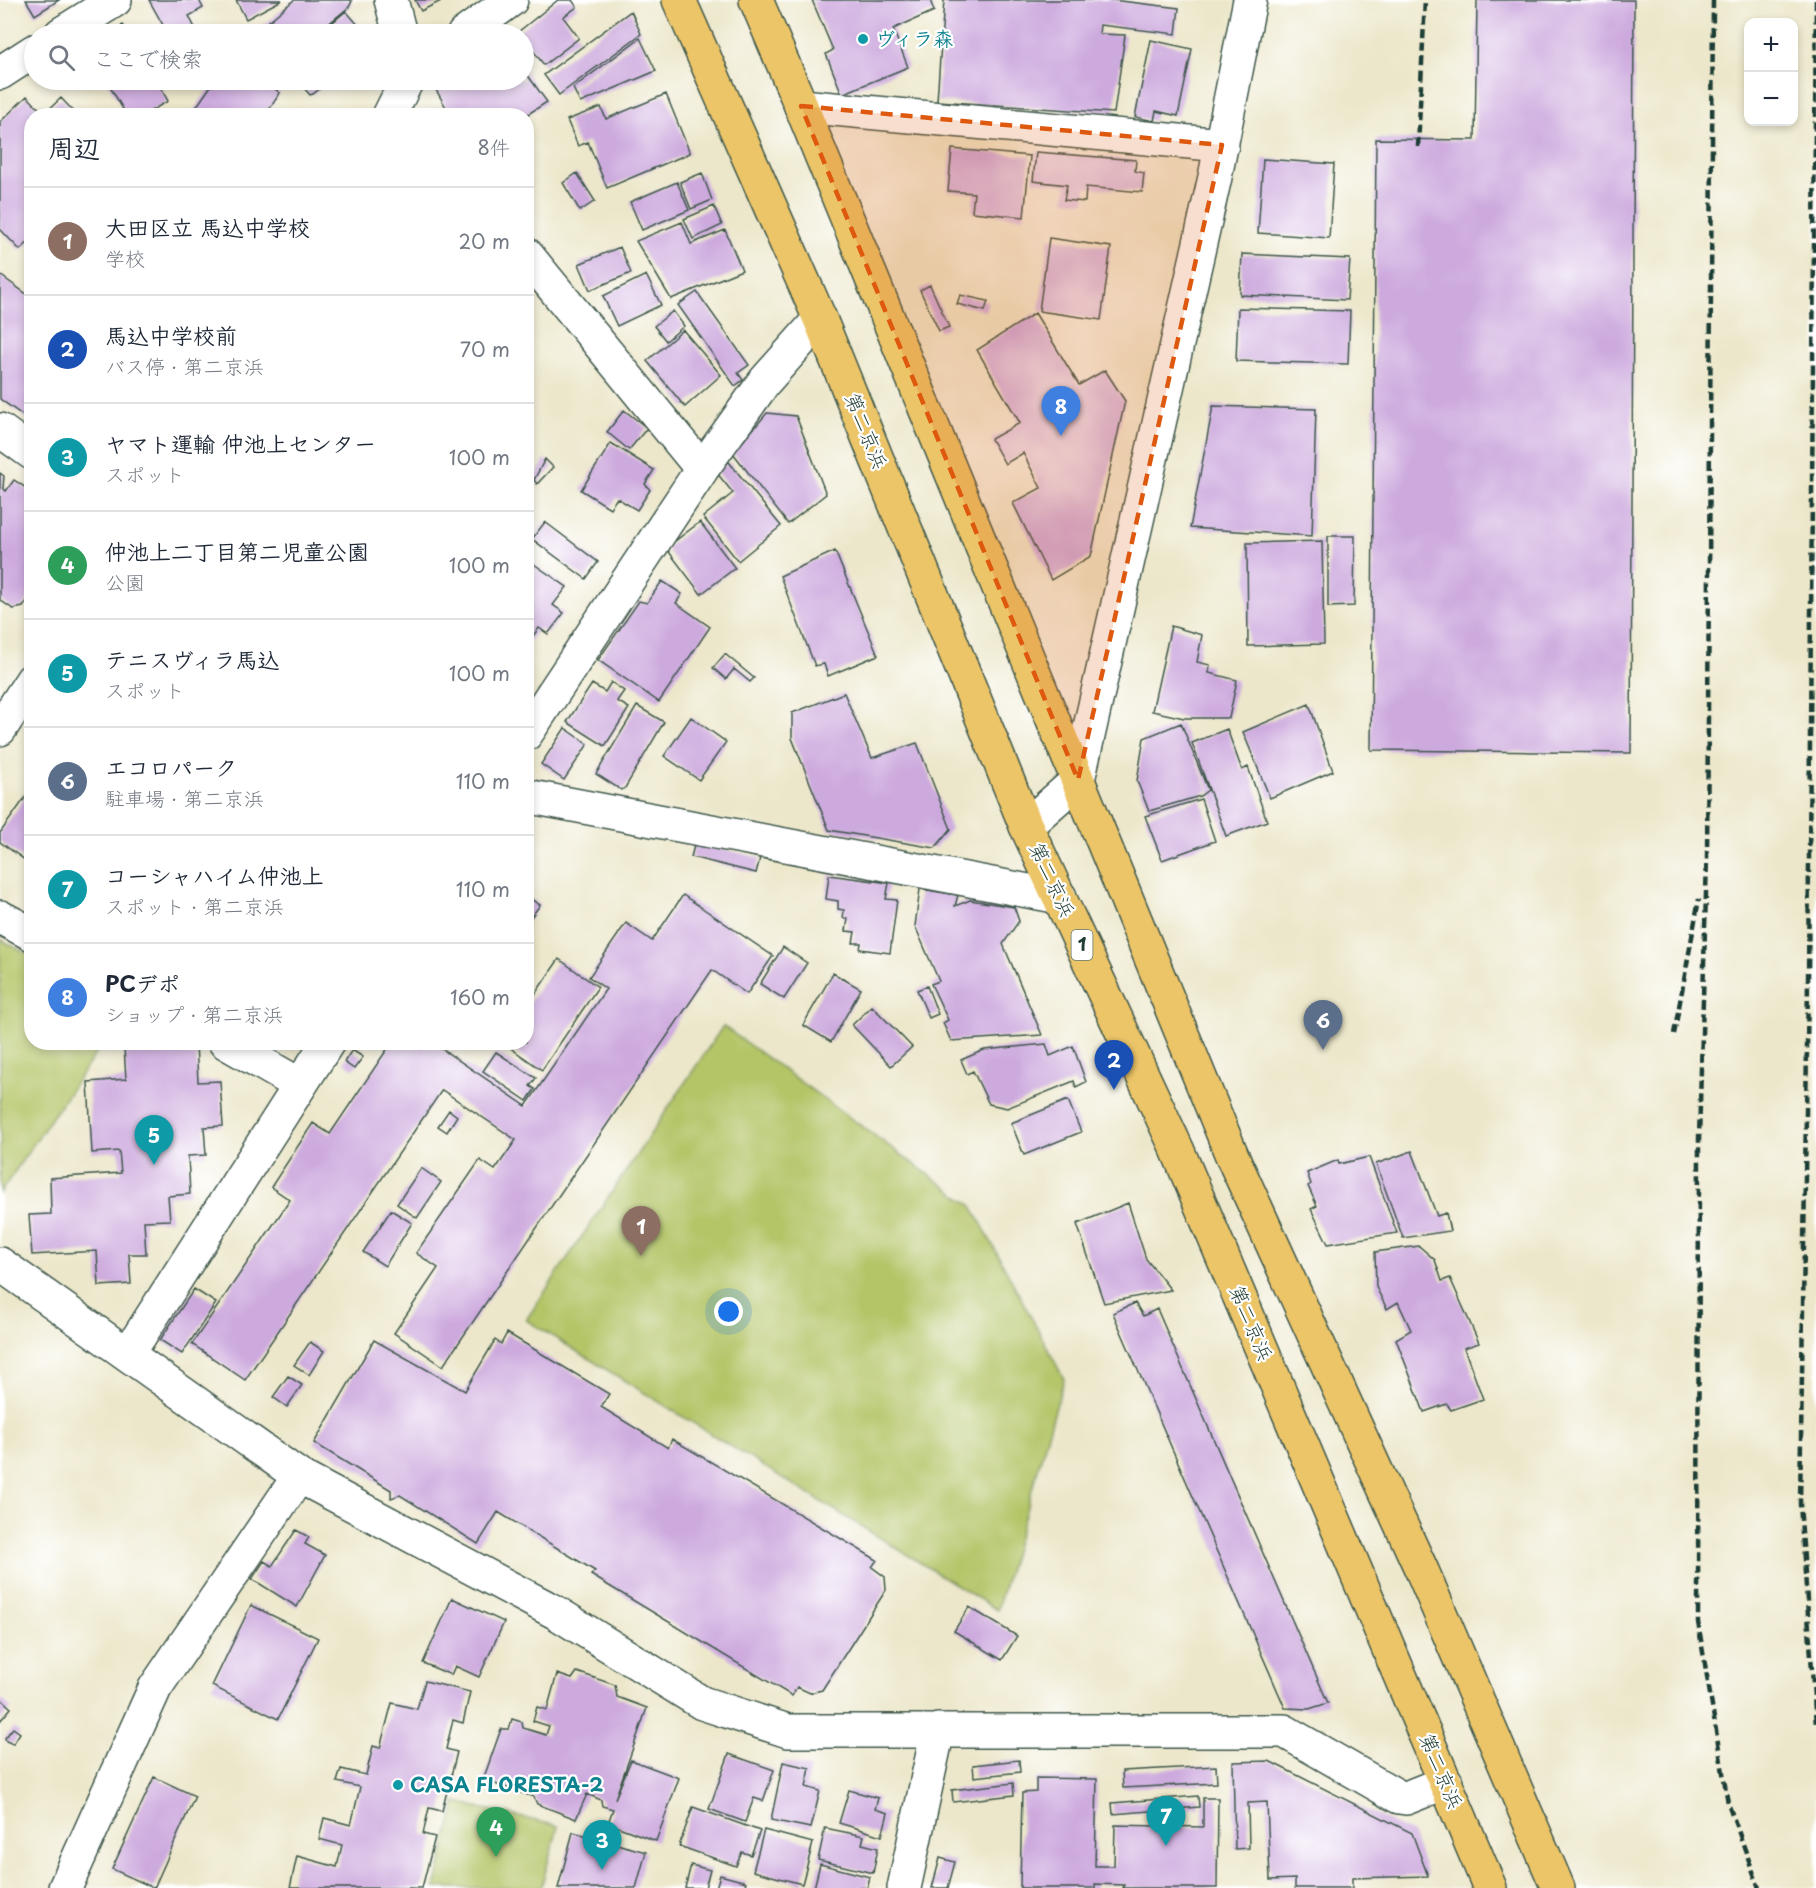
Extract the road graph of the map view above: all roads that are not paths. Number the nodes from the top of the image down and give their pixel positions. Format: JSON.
{"nodes":[{"id":1,"x":115,"y":0,"type":"edge"},
{"id":2,"x":391,"y":0,"type":"edge"},
{"id":3,"x":511,"y":0,"type":"edge"},
{"id":4,"x":680,"y":0,"type":"edge"},
{"id":5,"x":756,"y":0,"type":"edge"},
{"id":6,"x":1250,"y":0,"type":"edge"},
{"id":7,"x":77,"y":24,"type":"edge"},
{"id":8,"x":397,"y":24,"type":"edge"},
{"id":9,"x":478,"y":24,"type":"edge"},
{"id":10,"x":24,"y":58,"type":"edge"},
{"id":11,"x":0,"y":74,"type":"edge"},
{"id":12,"x":801,"y":106,"type":"junction"},
{"id":13,"x":1222,"y":145,"type":"junction"},
{"id":14,"x":534,"y":264,"type":"edge"},
{"id":15,"x":820,"y":319,"type":"junction"},
{"id":16,"x":0,"y":430,"type":"edge"},
{"id":17,"x":24,"y":447,"type":"edge"},
{"id":18,"x":702,"y":469,"type":"junction"},
{"id":19,"x":24,"y":692,"type":"edge"},
{"id":20,"x":534,"y":722,"type":"edge"},
{"id":21,"x":0,"y":729,"type":"edge"},
{"id":22,"x":1078,"y":780,"type":"junction"},
{"id":23,"x":534,"y":798,"type":"edge"},
{"id":24,"x":1026,"y":826,"type":"junction"},
{"id":25,"x":1060,"y":897,"type":"junction"},
{"id":26,"x":0,"y":916,"type":"edge"},
{"id":27,"x":24,"y":930,"type":"edge"},
{"id":28,"x":239,"y":1050,"type":"edge"},
{"id":29,"x":323,"y":1050,"type":"edge"},
{"id":30,"x":300,"y":1085,"type":"junction"},
{"id":31,"x":0,"y":1264,"type":"edge"},
{"id":32,"x":128,"y":1354,"type":"junction"},
{"id":33,"x":298,"y":1476,"type":"junction"},
{"id":34,"x":938,"y":1730,"type":"junction"},
{"id":35,"x":1446,"y":1782,"type":"junction"},
{"id":36,"x":65,"y":1888,"type":"edge"},
{"id":37,"x":904,"y":1888,"type":"edge"},
{"id":38,"x":1490,"y":1888,"type":"edge"},
{"id":39,"x":1558,"y":1888,"type":"edge"}],
"edges":[{"from":1,"to":7,"type":"street"},
{"from":2,"to":8,"type":"street"},
{"from":3,"to":9,"type":"street"},
{"from":4,"to":15,"type":"highway","name":"第二京浜","number":"1"},
{"from":5,"to":12,"type":"highway"},
{"from":6,"to":13,"type":"street"},
{"from":10,"to":11,"type":"street"},
{"from":12,"to":13,"type":"street"},
{"from":12,"to":22,"type":"highway"},
{"from":13,"to":22,"type":"street"},
{"from":14,"to":18,"type":"street"},
{"from":15,"to":18,"type":"street"},
{"from":15,"to":24,"type":"highway","name":"第二京浜","number":"1"},
{"from":16,"to":17,"type":"street"},
{"from":18,"to":20,"type":"street"},
{"from":19,"to":21,"type":"street"},
{"from":22,"to":24,"type":"street"},
{"from":22,"to":39,"type":"highway"},
{"from":23,"to":25,"type":"street"},
{"from":24,"to":25,"type":"highway","name":"第二京浜","number":"1"},
{"from":25,"to":35,"type":"highway","name":"第二京浜","number":"1"},
{"from":26,"to":27,"type":"street"},
{"from":28,"to":30,"type":"street"},
{"from":29,"to":30,"type":"street"},
{"from":30,"to":32,"type":"street"},
{"from":31,"to":32,"type":"street"},
{"from":32,"to":33,"type":"street"},
{"from":33,"to":34,"type":"street"},
{"from":33,"to":36,"type":"street"},
{"from":34,"to":35,"type":"street"},
{"from":34,"to":37,"type":"street"},
{"from":35,"to":38,"type":"highway","name":"第二京浜","number":"1"}]}
